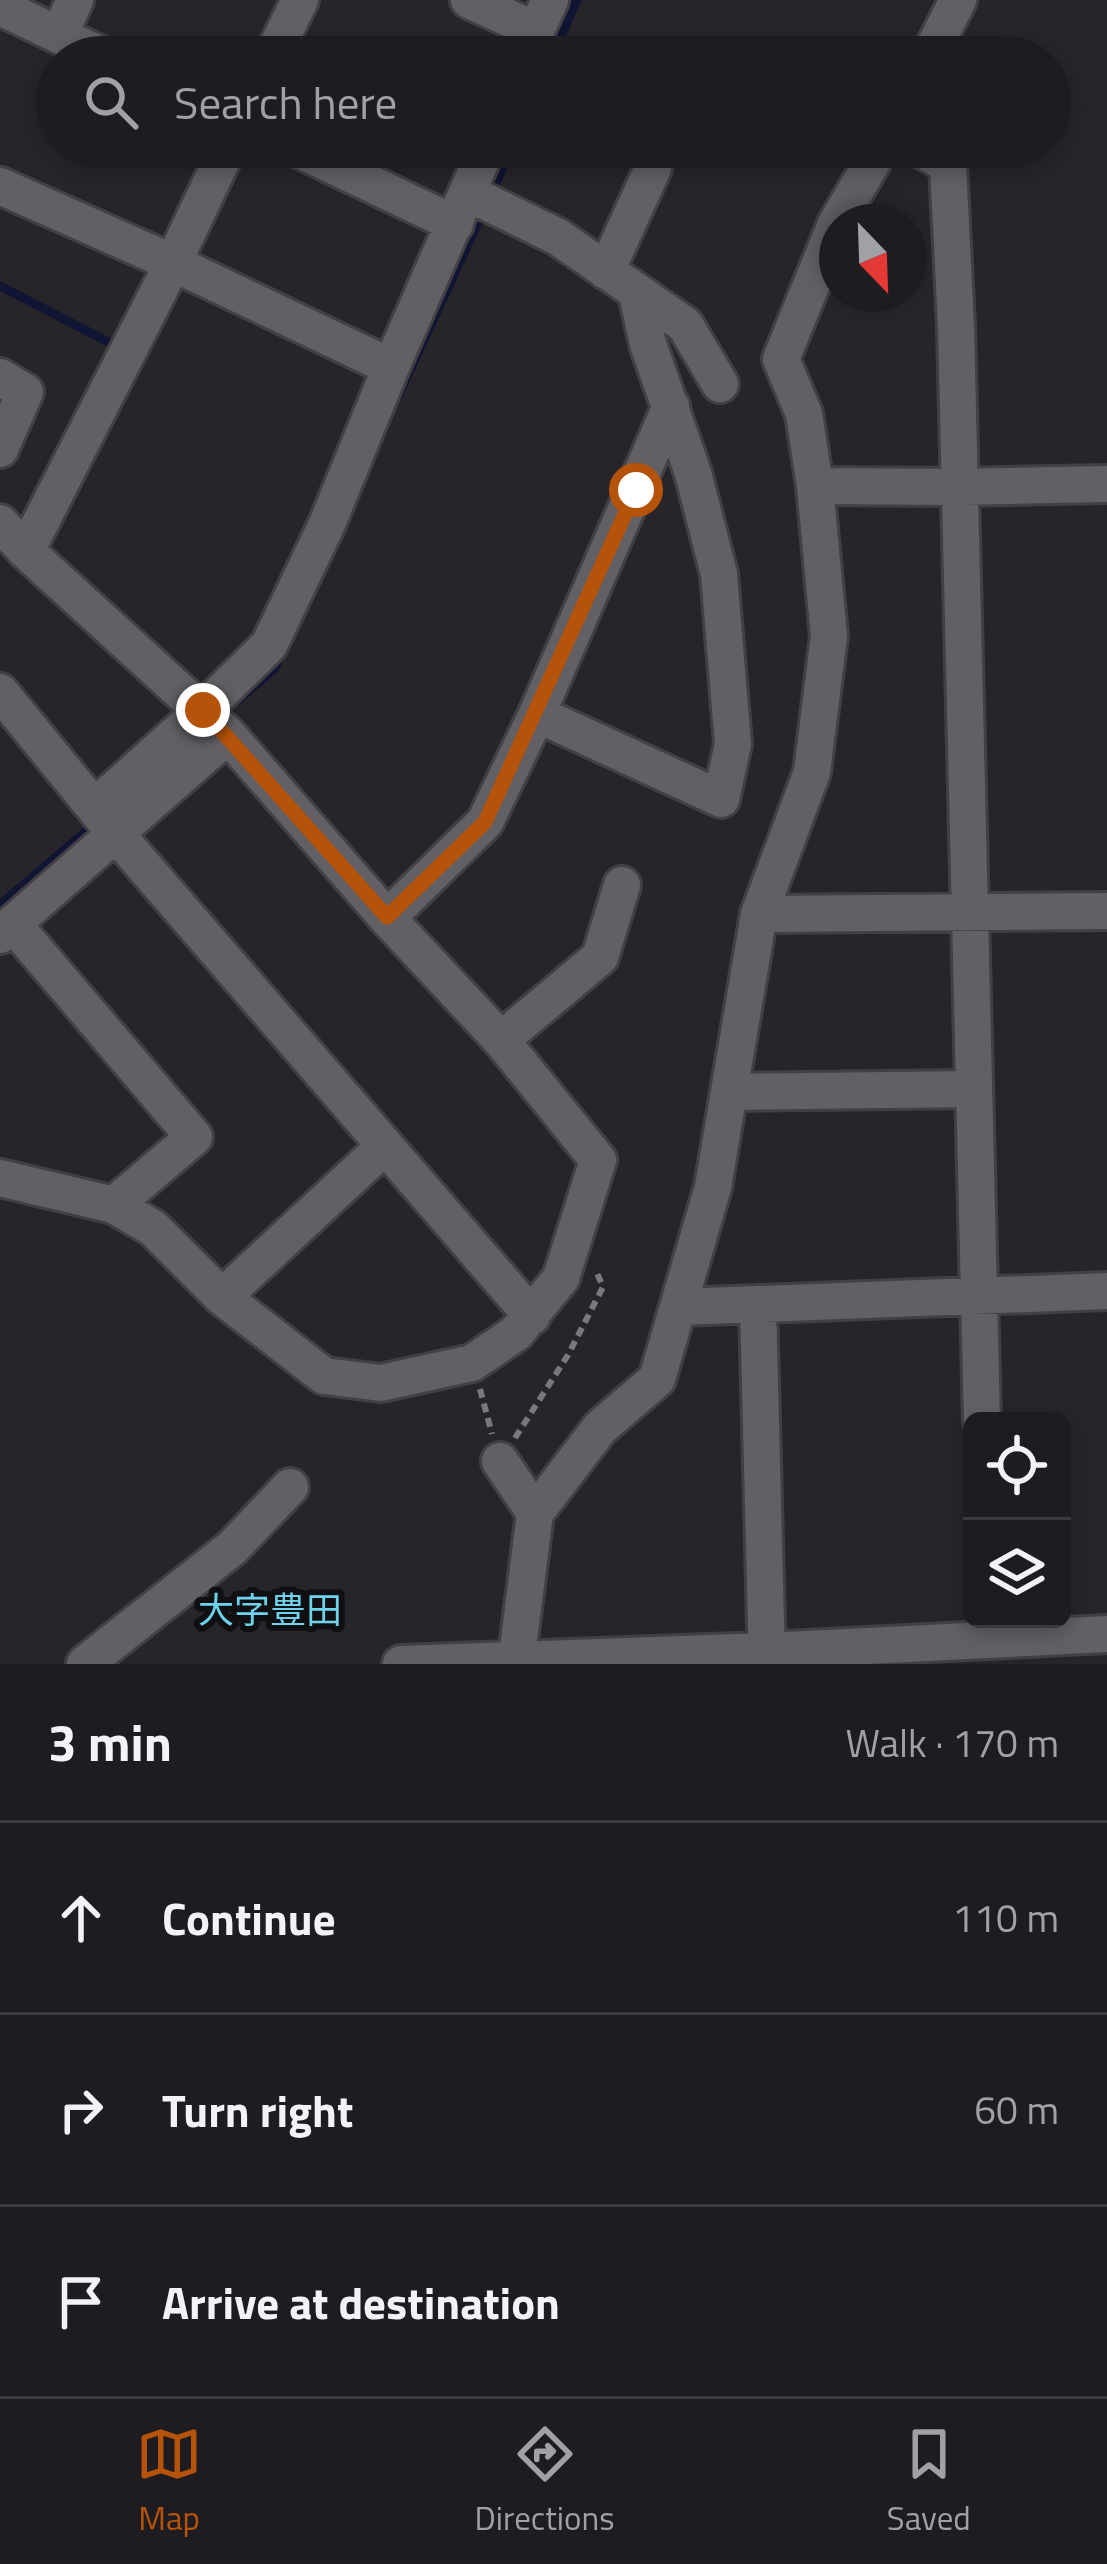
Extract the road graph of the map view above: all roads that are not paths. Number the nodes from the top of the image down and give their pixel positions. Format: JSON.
{"nodes":[{"id":1,"x":75,"y":0,"type":"edge"},
{"id":2,"x":300,"y":0,"type":"edge"},
{"id":3,"x":469,"y":0,"type":"edge"},
{"id":4,"x":958,"y":0,"type":"edge"},
{"id":5,"x":0,"y":7,"type":"edge"},
{"id":6,"x":536,"y":29,"type":"edge"},
{"id":7,"x":59,"y":35,"type":"joint"},
{"id":8,"x":282,"y":36,"type":"edge"},
{"id":9,"x":940,"y":36,"type":"edge"},
{"id":10,"x":218,"y":168,"type":"edge"},
{"id":11,"x":351,"y":168,"type":"edge"},
{"id":12,"x":478,"y":168,"type":"edge"},
{"id":13,"x":653,"y":168,"type":"dead end"},
{"id":14,"x":869,"y":168,"type":"edge"},
{"id":15,"x":948,"y":168,"type":"edge"},
{"id":16,"x":0,"y":186,"type":"edge"},
{"id":17,"x":461,"y":208,"type":"junction"},
{"id":18,"x":173,"y":263,"type":"junction"},
{"id":19,"x":606,"y":271,"type":"junction"},
{"id":20,"x":638,"y":294,"type":"junction"},
{"id":21,"x":391,"y":368,"type":"junction"},
{"id":22,"x":0,"y":377,"type":"edge"},
{"id":23,"x":720,"y":384,"type":"dead end"},
{"id":24,"x":671,"y":406,"type":"junction"},
{"id":25,"x":0,"y":449,"type":"edge"},
{"id":26,"x":1107,"y":484,"type":"edge"},
{"id":27,"x":815,"y":486,"type":"junction"},
{"id":28,"x":959,"y":487,"type":"junction"},
{"id":29,"x":0,"y":523,"type":"edge"},
{"id":30,"x":26,"y":551,"type":"junction"},
{"id":31,"x":0,"y":692,"type":"edge"},
{"id":32,"x":537,"y":713,"type":"junction"},
{"id":33,"x":216,"y":722,"type":"junction"},
{"id":34,"x":106,"y":820,"type":"junction"},
{"id":35,"x":622,"y":884,"type":"dead end"},
{"id":36,"x":1107,"y":911,"type":"edge"},
{"id":37,"x":759,"y":914,"type":"junction"},
{"id":38,"x":970,"y":914,"type":"junction"},
{"id":39,"x":387,"y":917,"type":"junction"},
{"id":40,"x":6,"y":929,"type":"edge"},
{"id":41,"x":501,"y":1040,"type":"junction"},
{"id":42,"x":974,"y":1089,"type":"junction"},
{"id":43,"x":730,"y":1092,"type":"junction"},
{"id":44,"x":385,"y":1146,"type":"junction"},
{"id":45,"x":0,"y":1178,"type":"edge"},
{"id":46,"x":114,"y":1205,"type":"junction"},
{"id":47,"x":1107,"y":1291,"type":"edge"},
{"id":48,"x":979,"y":1296,"type":"junction"},
{"id":49,"x":222,"y":1297,"type":"junction"},
{"id":50,"x":758,"y":1304,"type":"junction"},
{"id":51,"x":680,"y":1307,"type":"junction"},
{"id":52,"x":532,"y":1316,"type":"junction"},
{"id":53,"x":982,"y":1412,"type":"edge"},
{"id":54,"x":500,"y":1461,"type":"road end"},
{"id":55,"x":290,"y":1487,"type":"dead end"},
{"id":56,"x":535,"y":1513,"type":"junction"},
{"id":57,"x":1107,"y":1634,"type":"edge"},
{"id":58,"x":987,"y":1641,"type":"edge"},
{"id":59,"x":766,"y":1658,"type":"edge"},
{"id":60,"x":516,"y":1662,"type":"edge"},
{"id":61,"x":85,"y":1664,"type":"edge"},
{"id":62,"x":401,"y":1664,"type":"edge"}],
"edges":[{"from":1,"to":7,"type":"street"},
{"from":2,"to":8,"type":"street"},
{"from":3,"to":6,"type":"street"},
{"from":4,"to":9,"type":"street"},
{"from":5,"to":7,"type":"street"},
{"from":10,"to":18,"type":"street"},
{"from":11,"to":17,"type":"street"},
{"from":12,"to":17,"type":"street"},
{"from":13,"to":19,"type":"street"},
{"from":14,"to":27,"type":"street"},
{"from":15,"to":28,"type":"street"},
{"from":16,"to":18,"type":"street"},
{"from":17,"to":19,"type":"street"},
{"from":17,"to":21,"type":"street"},
{"from":18,"to":21,"type":"street"},
{"from":18,"to":30,"type":"street"},
{"from":19,"to":20,"type":"street"},
{"from":20,"to":23,"type":"street"},
{"from":20,"to":24,"type":"street"},
{"from":21,"to":33,"type":"street"},
{"from":22,"to":25,"type":"street"},
{"from":24,"to":32,"type":"street"},
{"from":24,"to":32,"type":"street"},
{"from":26,"to":28,"type":"street"},
{"from":27,"to":28,"type":"street"},
{"from":27,"to":37,"type":"street"},
{"from":28,"to":38,"type":"street"},
{"from":29,"to":30,"type":"street"},
{"from":30,"to":33,"type":"street"},
{"from":31,"to":34,"type":"street"},
{"from":32,"to":39,"type":"street"},
{"from":33,"to":34,"type":"street"},
{"from":33,"to":39,"type":"street"},
{"from":34,"to":40,"type":"street"},
{"from":34,"to":44,"type":"street"},
{"from":35,"to":41,"type":"street"},
{"from":36,"to":38,"type":"street"},
{"from":37,"to":38,"type":"street"},
{"from":37,"to":43,"type":"street"},
{"from":38,"to":42,"type":"street"},
{"from":39,"to":41,"type":"street"},
{"from":40,"to":46,"type":"street"},
{"from":41,"to":52,"type":"street"},
{"from":42,"to":43,"type":"street"},
{"from":42,"to":48,"type":"street"},
{"from":43,"to":51,"type":"street"},
{"from":44,"to":49,"type":"street"},
{"from":44,"to":52,"type":"street"},
{"from":45,"to":46,"type":"street"},
{"from":46,"to":49,"type":"street"},
{"from":47,"to":48,"type":"street"},
{"from":48,"to":50,"type":"street"},
{"from":48,"to":53,"type":"street"},
{"from":49,"to":52,"type":"street"},
{"from":50,"to":51,"type":"street"},
{"from":50,"to":59,"type":"street"},
{"from":51,"to":56,"type":"street"},
{"from":54,"to":56,"type":"street"},
{"from":55,"to":61,"type":"street"},
{"from":56,"to":60,"type":"street"},
{"from":57,"to":58,"type":"street"},
{"from":58,"to":59,"type":"street"},
{"from":59,"to":60,"type":"street"},
{"from":60,"to":62,"type":"street"}]}
